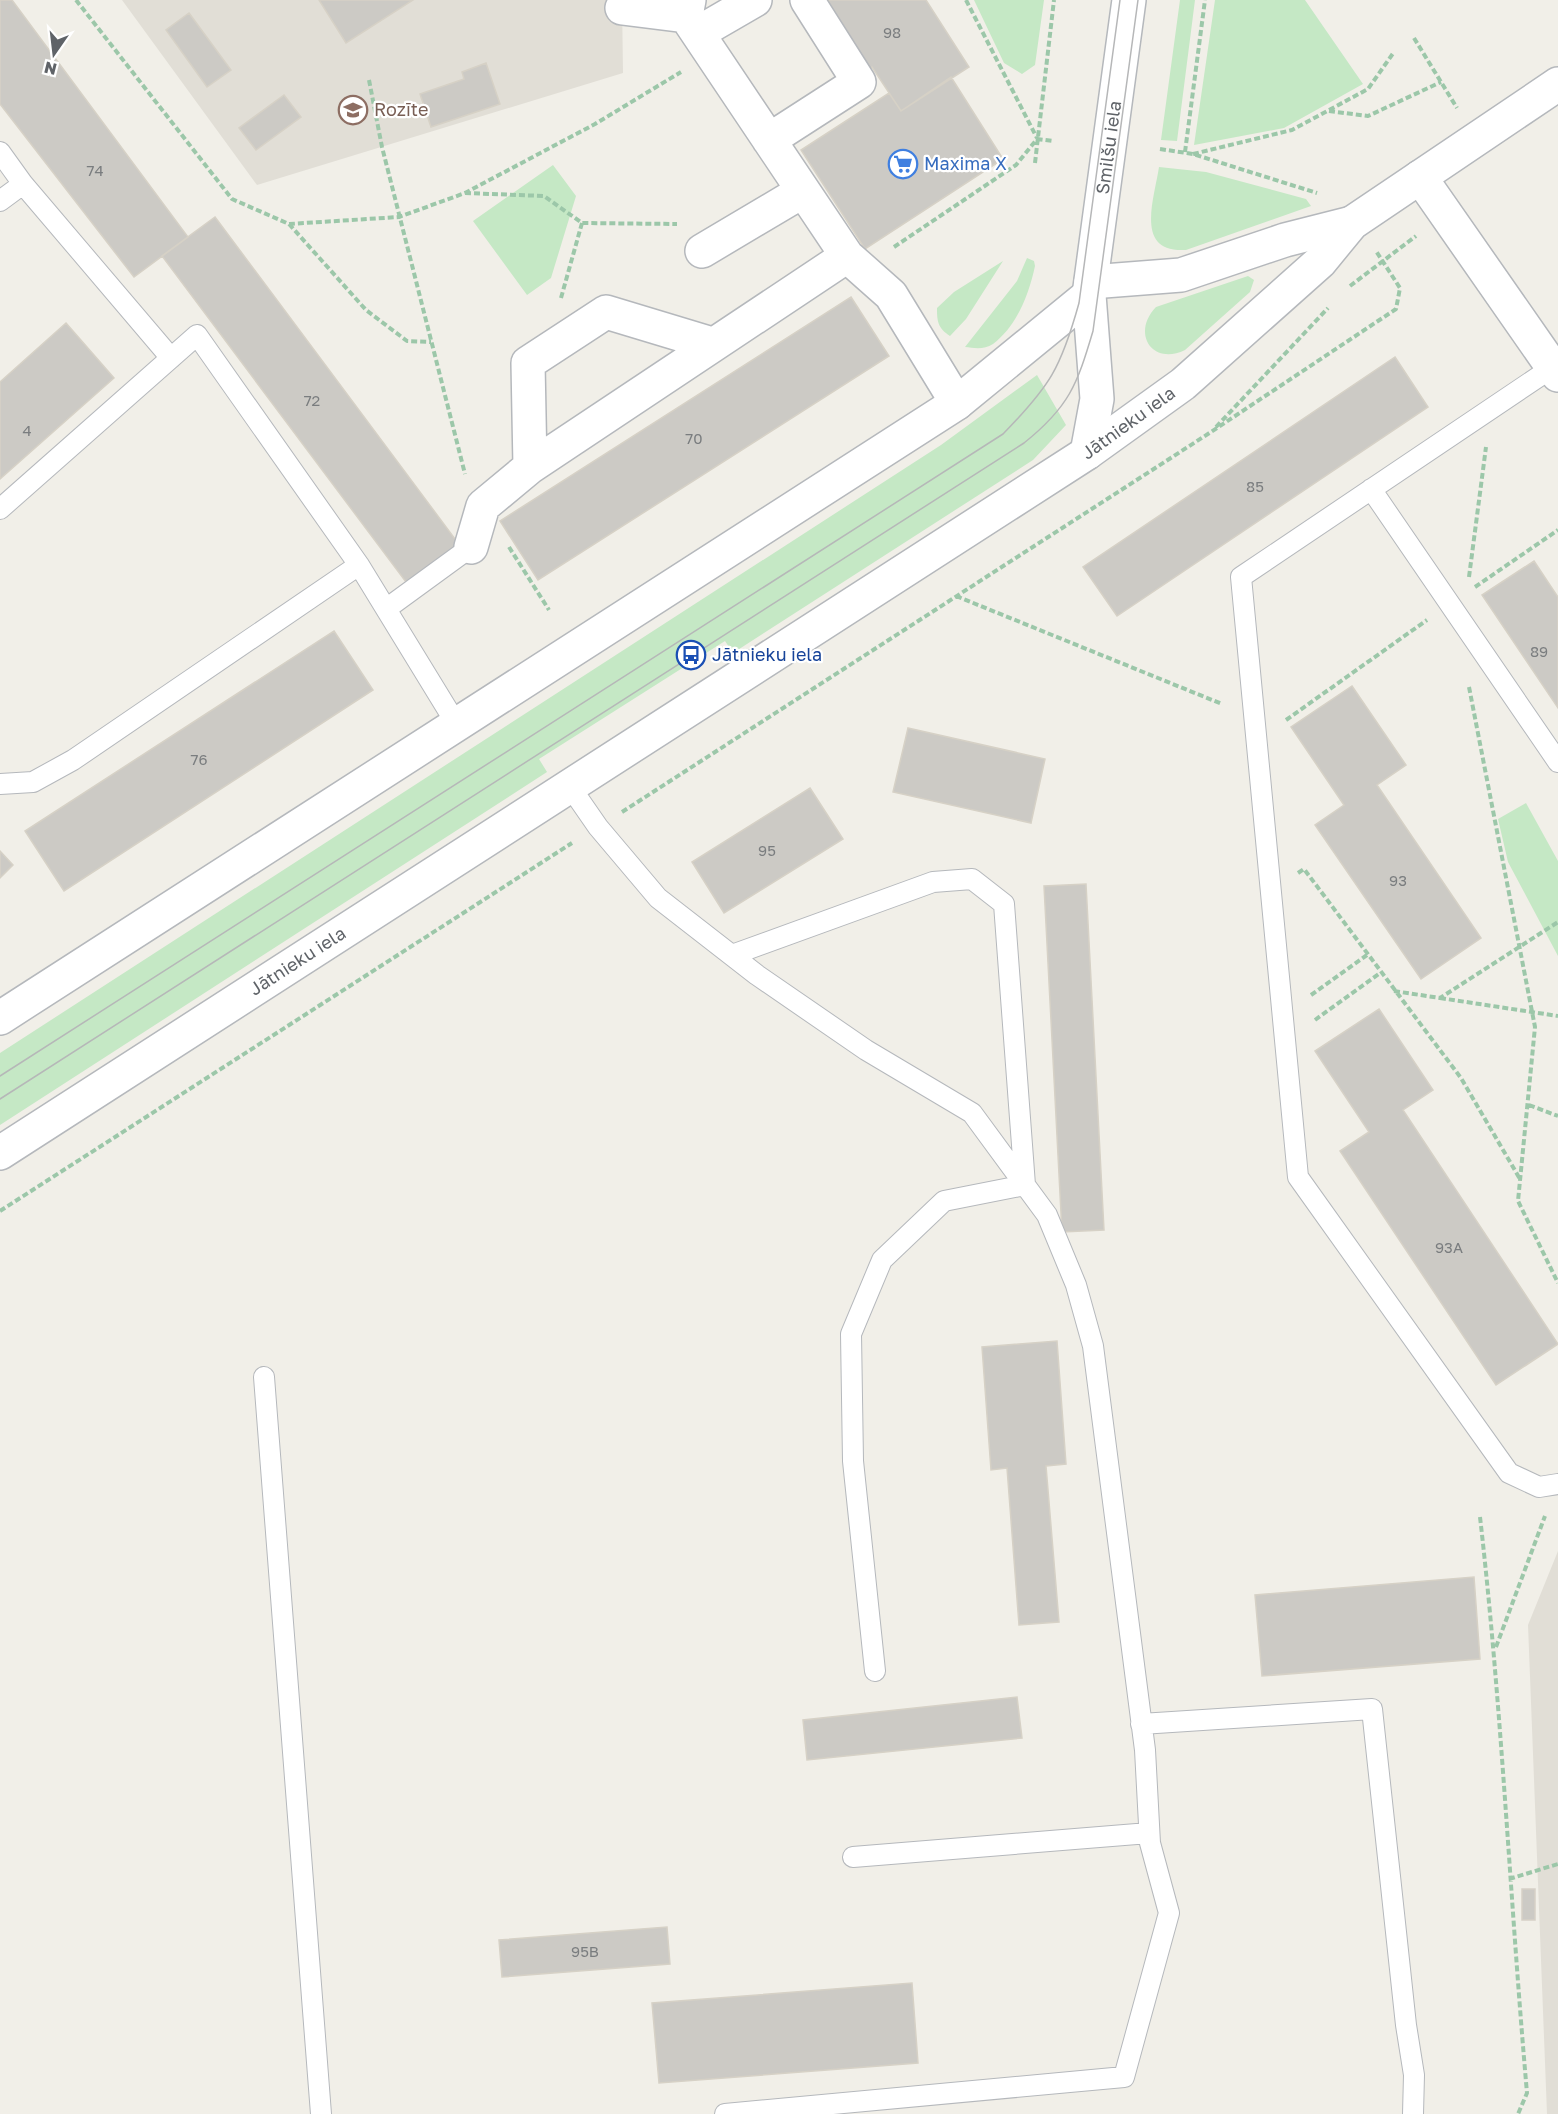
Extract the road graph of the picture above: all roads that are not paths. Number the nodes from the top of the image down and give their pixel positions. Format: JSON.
{"nodes":[{"id":1,"x":754,"y":0,"type":"edge"},
{"id":2,"x":807,"y":0,"type":"edge"},
{"id":3,"x":1129,"y":0,"type":"edge"},
{"id":4,"x":622,"y":8,"type":"dead end"},
{"id":5,"x":696,"y":26,"type":"edge"},
{"id":6,"x":1558,"y":84,"type":"edge"},
{"id":7,"x":769,"y":140,"type":"junction"},
{"id":8,"x":0,"y":152,"type":"edge"},
{"id":9,"x":1420,"y":177,"type":"junction"},
{"id":10,"x":23,"y":184,"type":"junction"},
{"id":11,"x":803,"y":191,"type":"junction"},
{"id":12,"x":0,"y":201,"type":"edge"},
{"id":13,"x":1362,"y":233,"type":"junction"},
{"id":14,"x":695,"y":237,"type":"road end"},
{"id":15,"x":854,"y":263,"type":"junction"},
{"id":16,"x":1090,"y":289,"type":"junction"},
{"id":17,"x":712,"y":344,"type":"junction"},
{"id":18,"x":171,"y":358,"type":"junction"},
{"id":19,"x":1555,"y":371,"type":"edge"},
{"id":20,"x":957,"y":403,"type":"junction"},
{"id":21,"x":1088,"y":453,"type":"junction"},
{"id":22,"x":530,"y":467,"type":"junction"},
{"id":23,"x":1371,"y":489,"type":"junction"},
{"id":24,"x":0,"y":509,"type":"edge"},
{"id":25,"x":477,"y":526,"type":"joint"},
{"id":26,"x":359,"y":565,"type":"junction"},
{"id":27,"x":386,"y":609,"type":"junction"},
{"id":28,"x":457,"y":725,"type":"junction"},
{"id":29,"x":1558,"y":762,"type":"edge"},
{"id":30,"x":0,"y":784,"type":"edge"},
{"id":31,"x":571,"y":788,"type":"junction"},
{"id":32,"x":732,"y":955,"type":"junction"},
{"id":33,"x":0,"y":1018,"type":"edge"},
{"id":34,"x":0,"y":1153,"type":"edge"},
{"id":35,"x":1025,"y":1185,"type":"junction"},
{"id":36,"x":264,"y":1377,"type":"dead end"},
{"id":37,"x":1558,"y":1485,"type":"edge"},
{"id":38,"x":875,"y":1671,"type":"dead end"},
{"id":39,"x":1141,"y":1724,"type":"junction"},
{"id":40,"x":1149,"y":1833,"type":"junction"},
{"id":41,"x":853,"y":1857,"type":"dead end"},
{"id":42,"x":321,"y":2114,"type":"edge"},
{"id":43,"x":725,"y":2114,"type":"edge"},
{"id":44,"x":1413,"y":2114,"type":"edge"}],
"edges":[{"from":1,"to":5,"type":"street"},
{"from":2,"to":7,"type":"street"},
{"from":3,"to":16,"type":"street","name":"Smilšu iela"},
{"from":4,"to":5,"type":"street"},
{"from":5,"to":7,"type":"street"},
{"from":6,"to":9,"type":"street","name":"Jātnieku iela"},
{"from":7,"to":11,"type":"street"},
{"from":8,"to":10,"type":"lane"},
{"from":9,"to":13,"type":"street","name":"Jātnieku iela"},
{"from":9,"to":19,"type":"street"},
{"from":10,"to":12,"type":"lane"},
{"from":10,"to":18,"type":"lane"},
{"from":11,"to":14,"type":"street"},
{"from":11,"to":15,"type":"street"},
{"from":13,"to":16,"type":"street","name":"Jātnieku iela"},
{"from":13,"to":21,"type":"street","name":"Jātnieku iela"},
{"from":15,"to":17,"type":"street"},
{"from":15,"to":20,"type":"street"},
{"from":16,"to":20,"type":"street"},
{"from":16,"to":21,"type":"street","name":"Smilšu iela"},
{"from":17,"to":22,"type":"street"},
{"from":17,"to":22,"type":"street"},
{"from":18,"to":24,"type":"lane"},
{"from":18,"to":26,"type":"lane"},
{"from":19,"to":23,"type":"lane"},
{"from":20,"to":28,"type":"street"},
{"from":21,"to":31,"type":"street","name":"Jātnieku iela"},
{"from":22,"to":25,"type":"street"},
{"from":23,"to":29,"type":"lane"},
{"from":23,"to":37,"type":"lane"},
{"from":25,"to":27,"type":"lane"},
{"from":26,"to":27,"type":"lane"},
{"from":26,"to":30,"type":"lane"},
{"from":27,"to":28,"type":"lane"},
{"from":28,"to":33,"type":"street"},
{"from":31,"to":32,"type":"lane"},
{"from":31,"to":34,"type":"street","name":"Jātnieku iela"},
{"from":32,"to":35,"type":"lane"},
{"from":32,"to":35,"type":"lane"},
{"from":35,"to":38,"type":"lane"},
{"from":35,"to":39,"type":"lane"},
{"from":36,"to":42,"type":"lane"},
{"from":39,"to":40,"type":"lane"},
{"from":39,"to":44,"type":"lane"},
{"from":40,"to":41,"type":"lane"},
{"from":40,"to":43,"type":"lane"}]}
